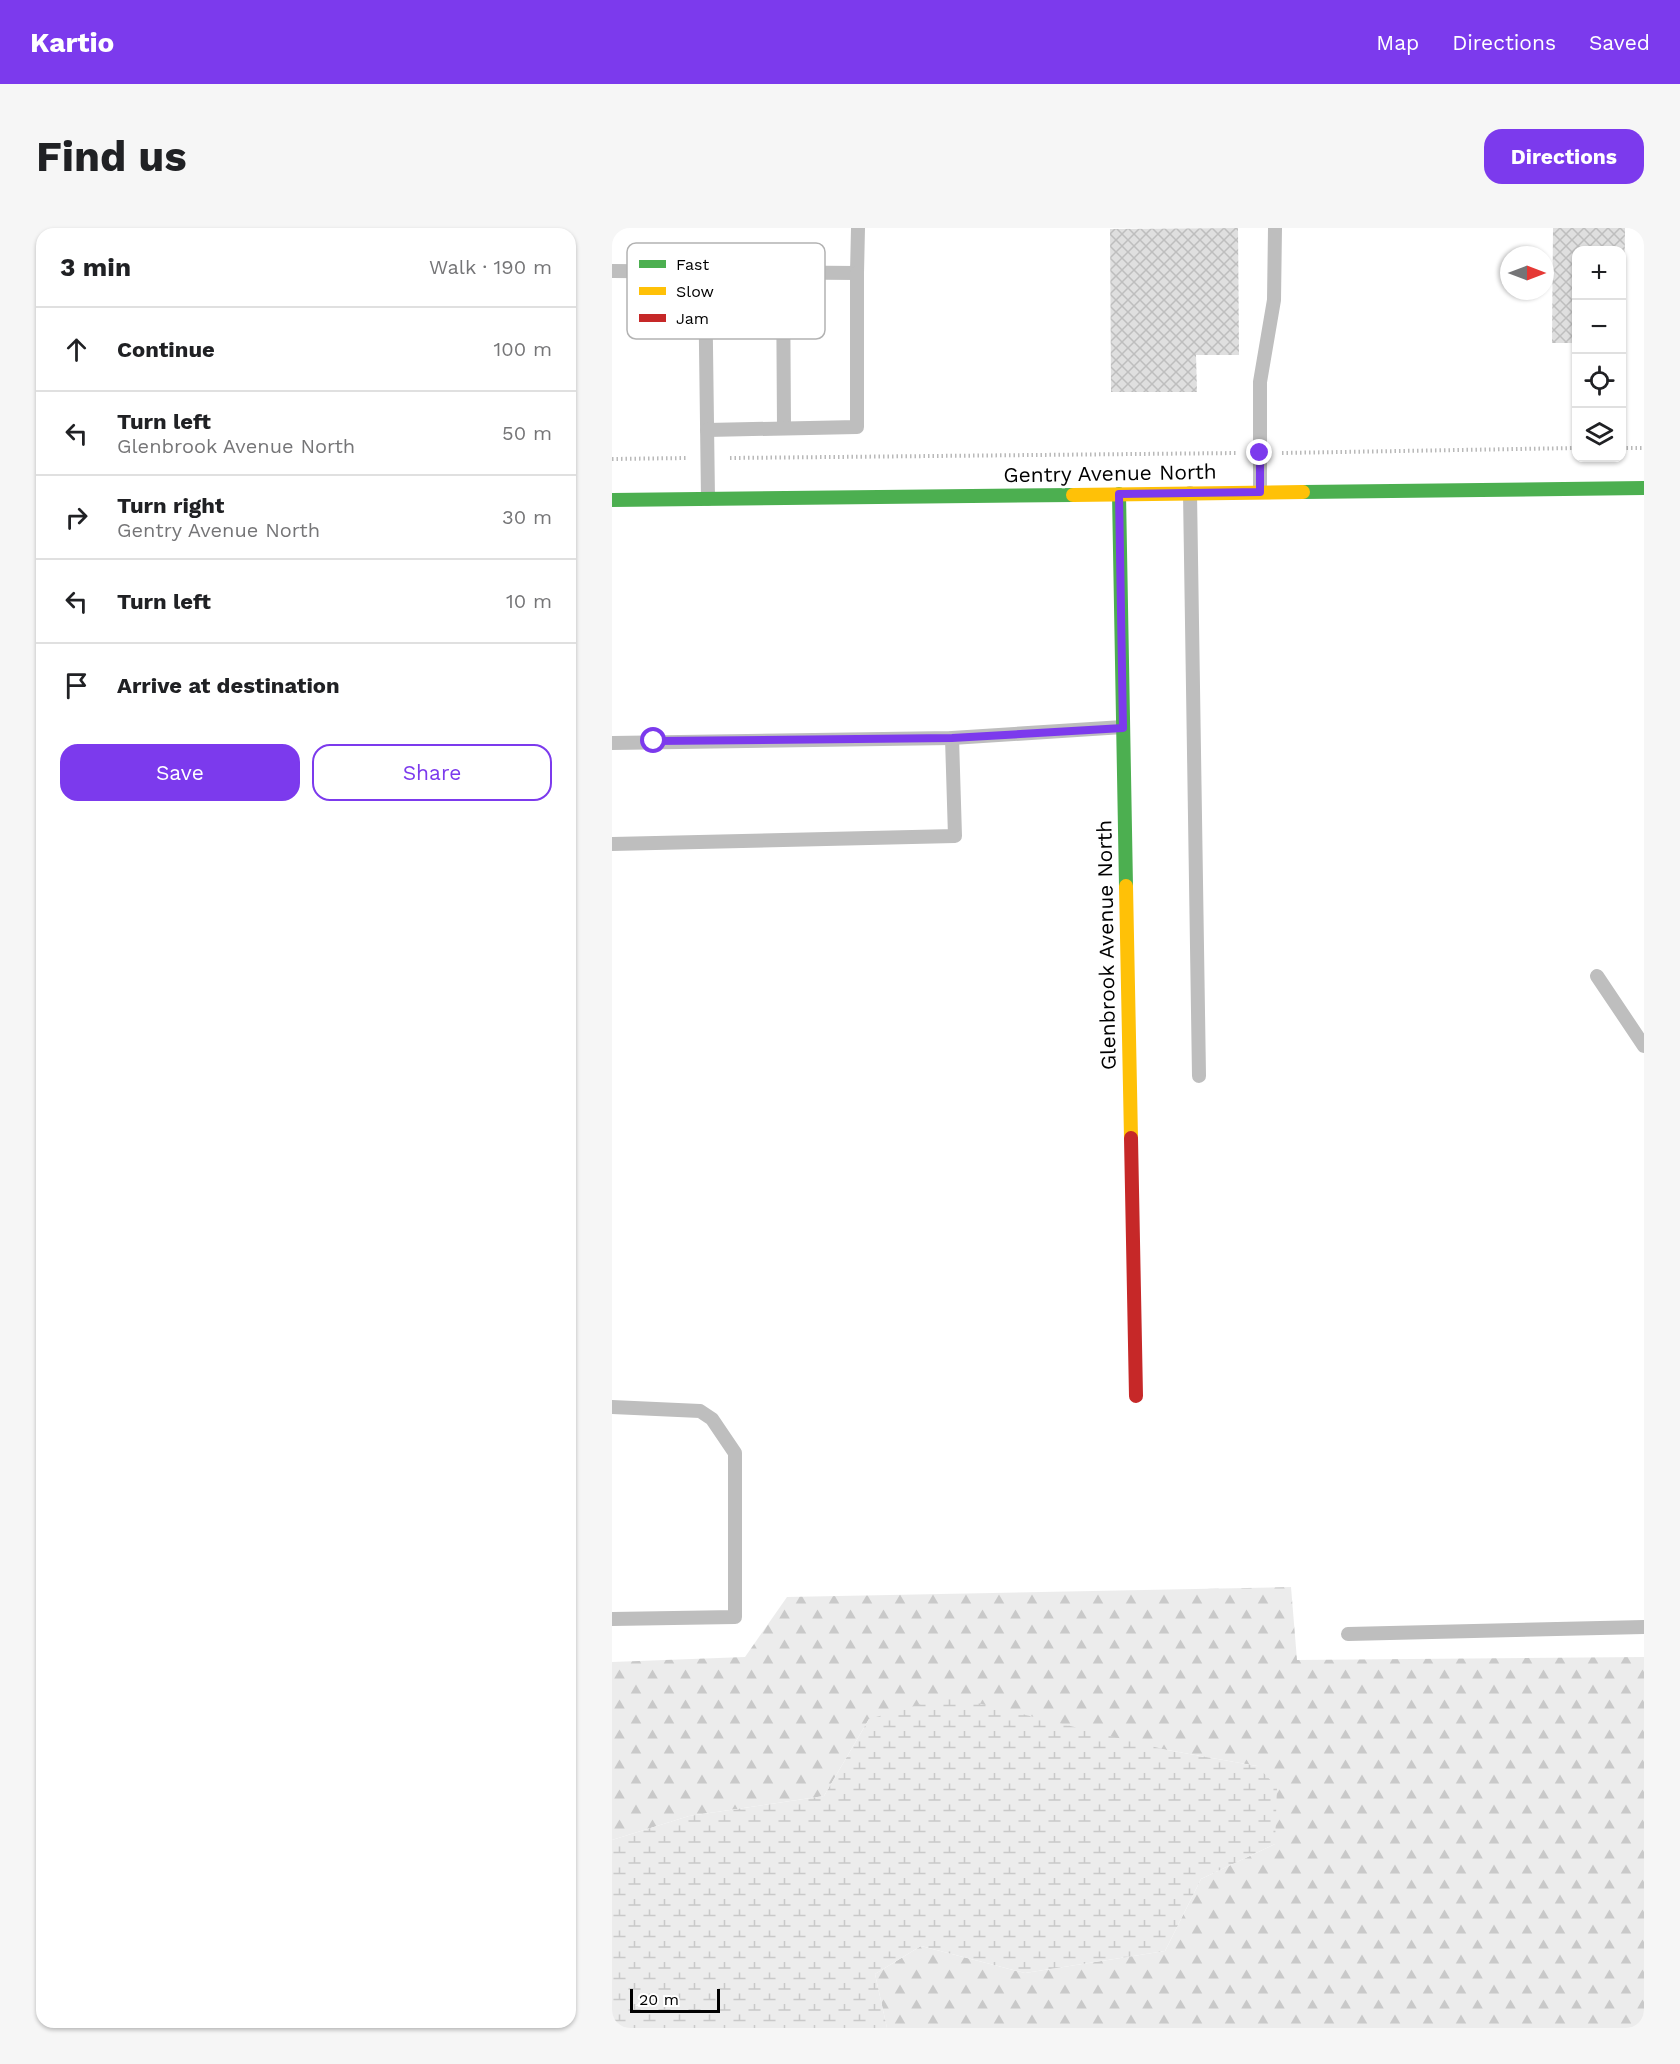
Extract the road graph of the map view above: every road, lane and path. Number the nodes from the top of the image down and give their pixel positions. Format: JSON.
{"nodes":[{"id":1,"x":858,"y":228,"type":"edge"},
{"id":2,"x":1275,"y":228,"type":"edge"},
{"id":3,"x":612,"y":271,"type":"edge"},
{"id":4,"x":627,"y":271,"type":"edge"},
{"id":5,"x":825,"y":273,"type":"edge"},
{"id":6,"x":857,"y":273,"type":"junction"},
{"id":7,"x":706,"y":339,"type":"edge"},
{"id":8,"x":783,"y":339,"type":"edge"},
{"id":9,"x":784,"y":428,"type":"junction"},
{"id":10,"x":707,"y":430,"type":"junction"},
{"id":11,"x":1572,"y":448,"type":"edge"},
{"id":12,"x":1626,"y":448,"type":"edge"},
{"id":13,"x":1644,"y":448,"type":"edge"},
{"id":14,"x":1260,"y":453,"type":"junction"},
{"id":15,"x":708,"y":458,"type":"junction"},
{"id":16,"x":612,"y":459,"type":"edge"},
{"id":17,"x":1644,"y":488,"type":"edge"},
{"id":18,"x":1260,"y":492,"type":"junction"},
{"id":19,"x":1190,"y":493,"type":"junction"},
{"id":20,"x":1119,"y":494,"type":"junction"},
{"id":21,"x":708,"y":499,"type":"junction"},
{"id":22,"x":612,"y":500,"type":"edge"},
{"id":23,"x":1123,"y":728,"type":"junction"},
{"id":24,"x":952,"y":738,"type":"junction"},
{"id":25,"x":612,"y":743,"type":"edge"},
{"id":26,"x":612,"y":844,"type":"edge"},
{"id":27,"x":1597,"y":976,"type":"dead end"},
{"id":28,"x":1644,"y":1046,"type":"edge"},
{"id":29,"x":1199,"y":1076,"type":"dead end"},
{"id":30,"x":1136,"y":1396,"type":"dead end"},
{"id":31,"x":612,"y":1407,"type":"edge"},
{"id":32,"x":612,"y":1619,"type":"edge"},
{"id":33,"x":1644,"y":1627,"type":"edge"},
{"id":34,"x":1348,"y":1634,"type":"dead end"}],
"edges":[{"from":1,"to":6,"type":"lane"},
{"from":2,"to":14,"type":"lane"},
{"from":3,"to":4,"type":"lane"},
{"from":5,"to":6,"type":"lane"},
{"from":6,"to":9,"type":"lane"},
{"from":7,"to":10,"type":"lane"},
{"from":8,"to":9,"type":"lane"},
{"from":9,"to":10,"type":"lane"},
{"from":10,"to":15,"type":"lane"},
{"from":11,"to":14,"type":"path"},
{"from":12,"to":13,"type":"path"},
{"from":14,"to":15,"type":"path"},
{"from":14,"to":18,"type":"lane"},
{"from":15,"to":16,"type":"path"},
{"from":15,"to":21,"type":"lane"},
{"from":17,"to":18,"type":"street","name":"Gentry Avenue North"},
{"from":18,"to":19,"type":"street","name":"Gentry Avenue North"},
{"from":19,"to":20,"type":"street","name":"Gentry Avenue North"},
{"from":19,"to":29,"type":"lane"},
{"from":20,"to":21,"type":"street","name":"Gentry Avenue North"},
{"from":20,"to":23,"type":"street","name":"Glenbrook Avenue North"},
{"from":21,"to":22,"type":"street","name":"Gentry Avenue North"},
{"from":23,"to":24,"type":"lane"},
{"from":23,"to":30,"type":"street","name":"Glenbrook Avenue North"},
{"from":24,"to":25,"type":"lane"},
{"from":24,"to":26,"type":"lane"},
{"from":27,"to":28,"type":"lane"},
{"from":31,"to":32,"type":"lane"},
{"from":33,"to":34,"type":"lane"}]}
